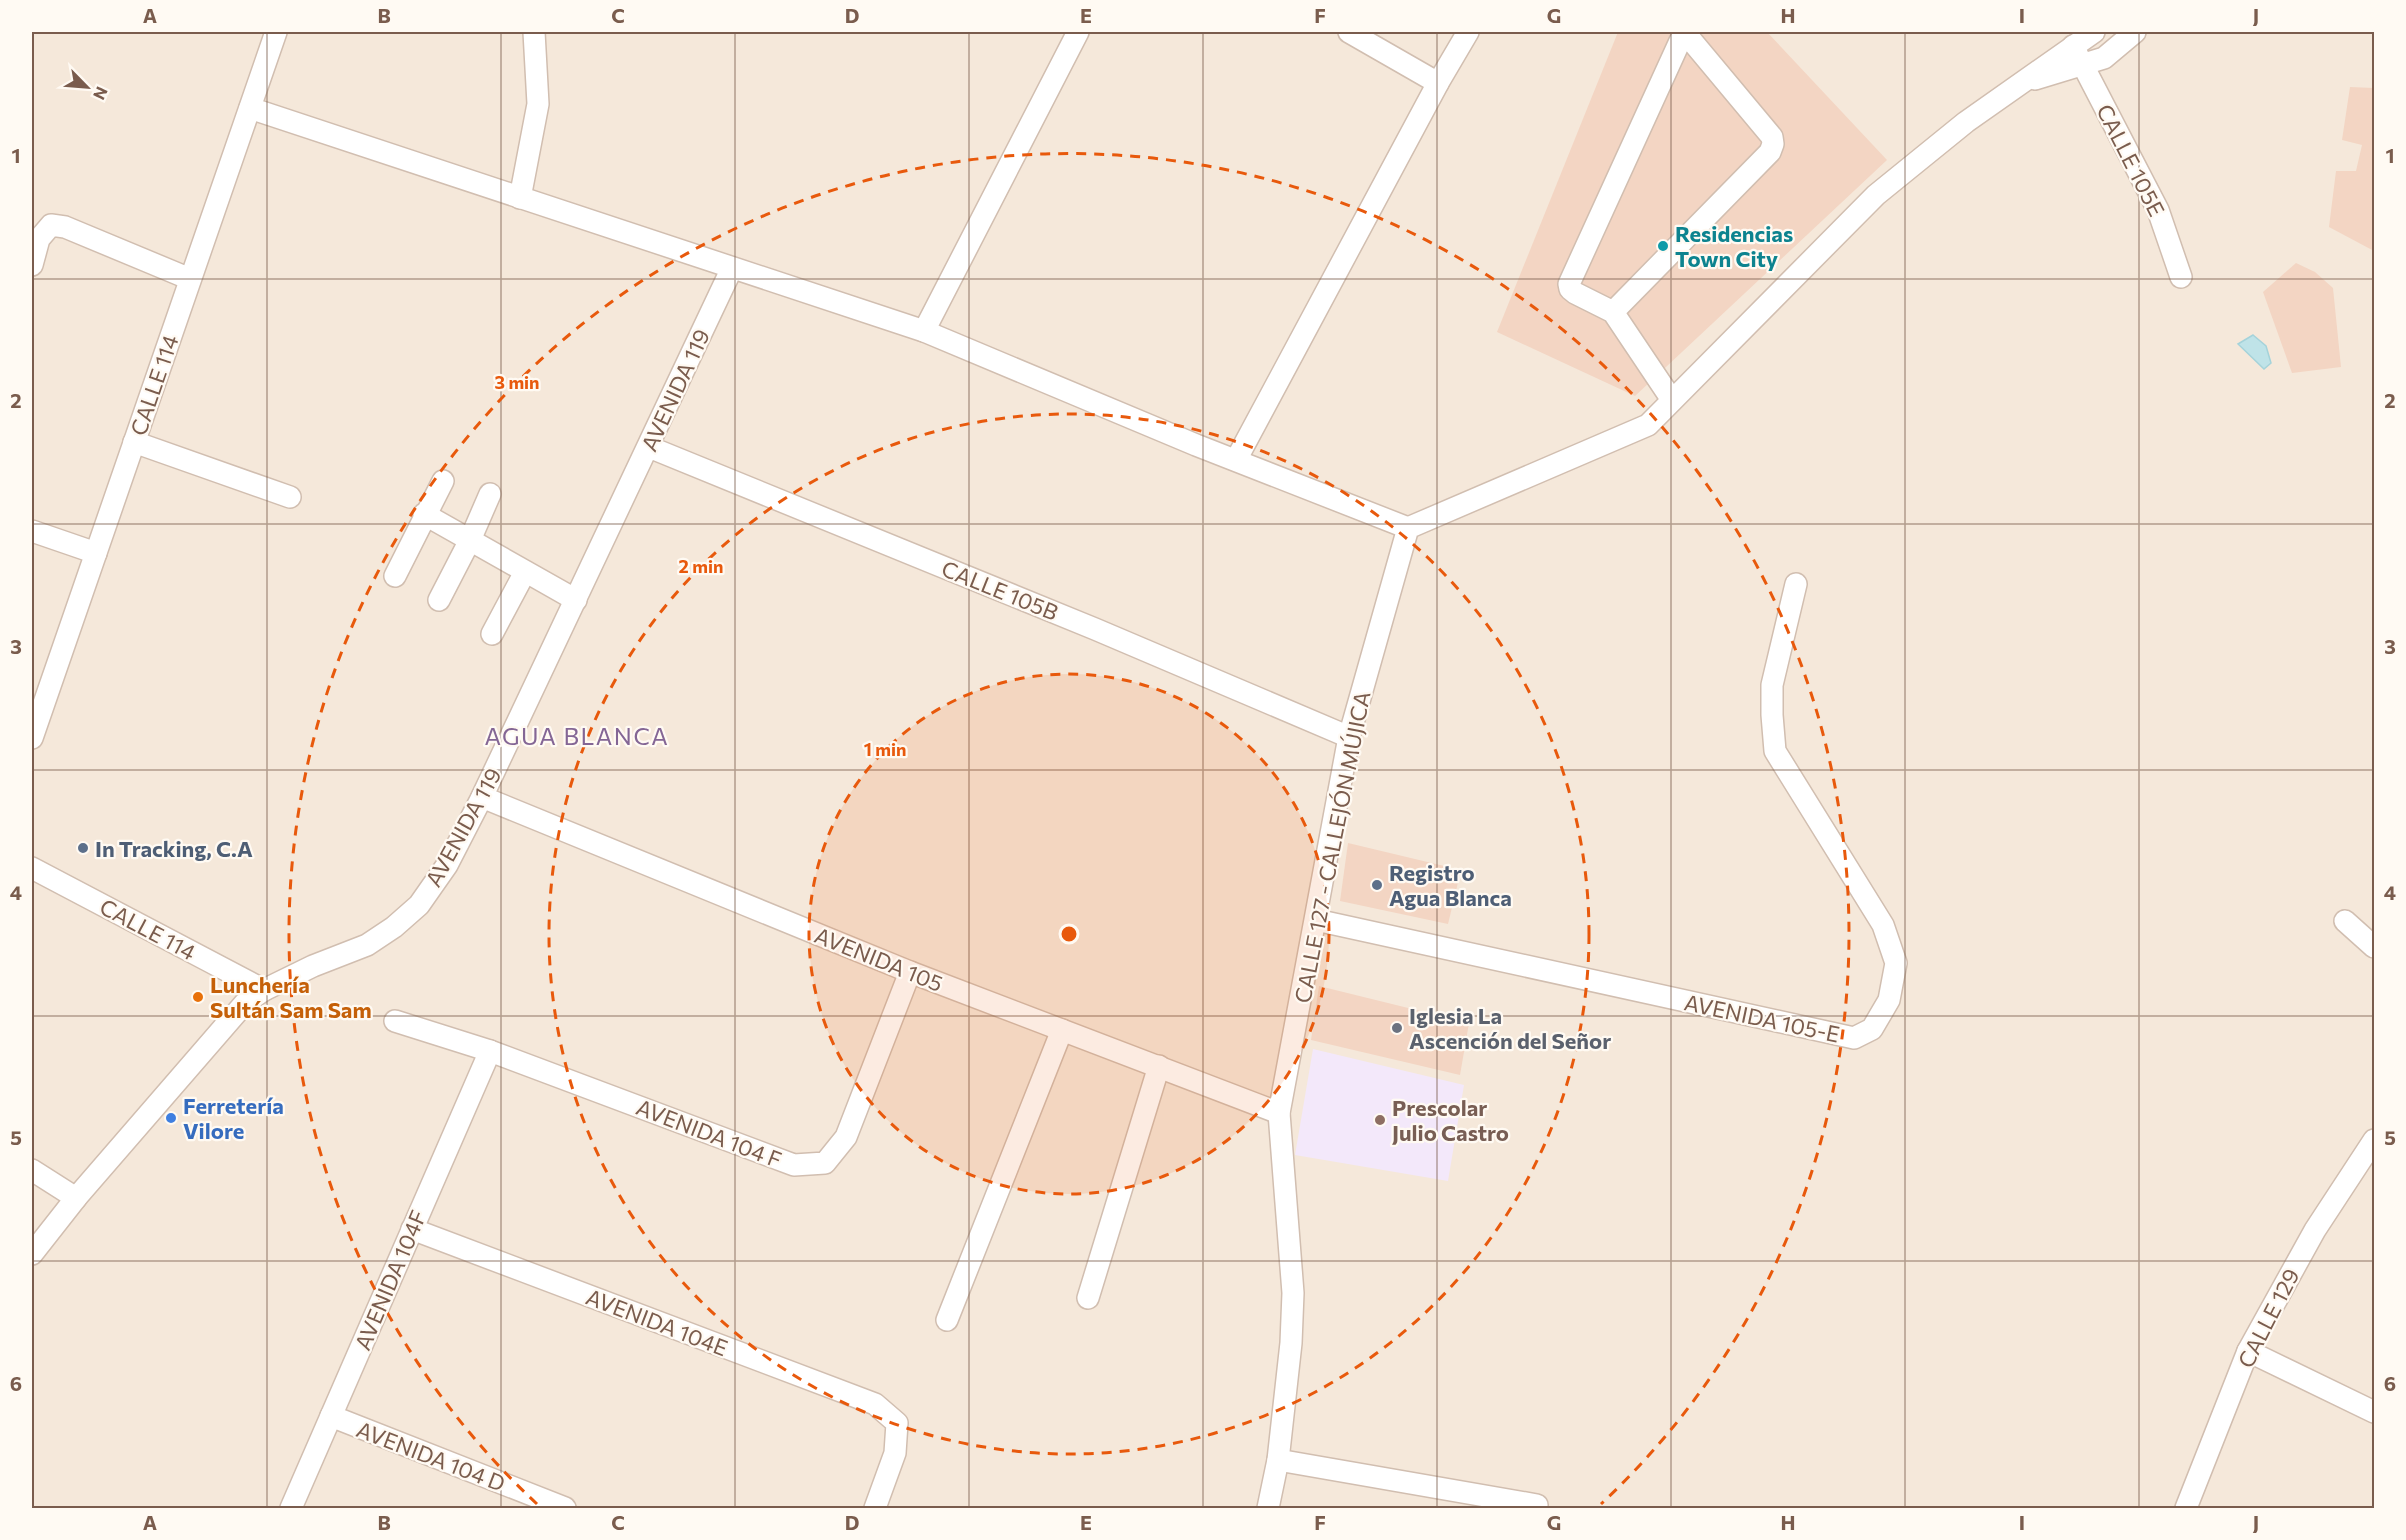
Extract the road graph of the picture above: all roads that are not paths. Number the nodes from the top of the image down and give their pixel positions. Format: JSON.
{"nodes":[{"id":1,"x":276,"y":32,"type":"edge"},
{"id":2,"x":534,"y":32,"type":"edge"},
{"id":3,"x":1078,"y":32,"type":"edge"},
{"id":4,"x":1349,"y":32,"type":"edge"},
{"id":5,"x":1468,"y":32,"type":"edge"},
{"id":6,"x":2094,"y":32,"type":"edge"},
{"id":7,"x":2135,"y":32,"type":"edge"},
{"id":8,"x":2073,"y":46,"type":"junction"},
{"id":9,"x":2083,"y":65,"type":"junction"},
{"id":10,"x":1438,"y":83,"type":"junction"},
{"id":11,"x":2018,"y":85,"type":"junction"},
{"id":12,"x":250,"y":108,"type":"junction"},
{"id":13,"x":520,"y":198,"type":"junction"},
{"id":14,"x":32,"y":265,"type":"edge"},
{"id":15,"x":732,"y":268,"type":"junction"},
{"id":16,"x":2181,"y":277,"type":"dead end"},
{"id":17,"x":190,"y":279,"type":"junction"},
{"id":18,"x":1614,"y":312,"type":"junction"},
{"id":19,"x":924,"y":331,"type":"junction"},
{"id":20,"x":1672,"y":400,"type":"junction"},
{"id":21,"x":134,"y":442,"type":"junction"},
{"id":22,"x":648,"y":447,"type":"junction"},
{"id":23,"x":1236,"y":460,"type":"junction"},
{"id":24,"x":443,"y":480,"type":"dead end"},
{"id":25,"x":490,"y":494,"type":"dead end"},
{"id":26,"x":290,"y":497,"type":"dead end"},
{"id":27,"x":424,"y":514,"type":"junction"},
{"id":28,"x":1408,"y":528,"type":"junction"},
{"id":29,"x":32,"y":531,"type":"edge"},
{"id":30,"x":470,"y":540,"type":"junction"},
{"id":31,"x":96,"y":553,"type":"junction"},
{"id":32,"x":525,"y":572,"type":"junction"},
{"id":33,"x":395,"y":576,"type":"dead end"},
{"id":34,"x":1796,"y":584,"type":"dead end"},
{"id":35,"x":439,"y":600,"type":"dead end"},
{"id":36,"x":576,"y":600,"type":"junction"},
{"id":37,"x":492,"y":634,"type":"dead end"},
{"id":38,"x":1349,"y":737,"type":"junction"},
{"id":39,"x":32,"y":738,"type":"edge"},
{"id":40,"x":482,"y":797,"type":"junction"},
{"id":41,"x":32,"y":868,"type":"edge"},
{"id":42,"x":1316,"y":920,"type":"junction"},
{"id":43,"x":2345,"y":921,"type":"dead end"},
{"id":44,"x":2374,"y":947,"type":"edge"},
{"id":45,"x":909,"y":972,"type":"junction"},
{"id":46,"x":264,"y":990,"type":"junction"},
{"id":47,"x":395,"y":1021,"type":"dead end"},
{"id":48,"x":1062,"y":1030,"type":"junction"},
{"id":49,"x":490,"y":1051,"type":"junction"},
{"id":50,"x":1159,"y":1066,"type":"junction"},
{"id":51,"x":1279,"y":1113,"type":"junction"},
{"id":52,"x":2374,"y":1140,"type":"edge"},
{"id":53,"x":32,"y":1170,"type":"edge"},
{"id":54,"x":76,"y":1198,"type":"junction"},
{"id":55,"x":412,"y":1229,"type":"junction"},
{"id":56,"x":32,"y":1254,"type":"edge"},
{"id":57,"x":1088,"y":1298,"type":"dead end"},
{"id":58,"x":946,"y":1320,"type":"dead end"},
{"id":59,"x":2248,"y":1351,"type":"junction"},
{"id":60,"x":2374,"y":1412,"type":"edge"},
{"id":61,"x":331,"y":1416,"type":"junction"},
{"id":62,"x":1278,"y":1460,"type":"junction"},
{"id":63,"x":1538,"y":1505,"type":"dead end"},
{"id":64,"x":291,"y":1509,"type":"edge"},
{"id":65,"x":565,"y":1509,"type":"edge"},
{"id":66,"x":875,"y":1509,"type":"edge"},
{"id":67,"x":1268,"y":1509,"type":"edge"},
{"id":68,"x":2186,"y":1509,"type":"edge"}],
"edges":[{"from":1,"to":12,"type":"street","name":"CALLE 114"},
{"from":2,"to":13,"type":"street"},
{"from":3,"to":19,"type":"street"},
{"from":4,"to":10,"type":"street"},
{"from":5,"to":10,"type":"street"},
{"from":6,"to":8,"type":"street"},
{"from":7,"to":9,"type":"street"},
{"from":8,"to":9,"type":"street","name":"CALLE 105E"},
{"from":8,"to":11,"type":"street"},
{"from":9,"to":11,"type":"street"},
{"from":9,"to":16,"type":"street","name":"CALLE 105E"},
{"from":10,"to":23,"type":"street"},
{"from":11,"to":20,"type":"street"},
{"from":12,"to":13,"type":"street"},
{"from":12,"to":17,"type":"street","name":"CALLE 114"},
{"from":13,"to":15,"type":"street"},
{"from":14,"to":17,"type":"street"},
{"from":15,"to":19,"type":"street"},
{"from":15,"to":22,"type":"street","name":"AVENIDA 119"},
{"from":17,"to":21,"type":"street","name":"CALLE 114"},
{"from":18,"to":18,"type":"street"},
{"from":18,"to":20,"type":"street"},
{"from":19,"to":23,"type":"street"},
{"from":20,"to":28,"type":"street"},
{"from":21,"to":26,"type":"street"},
{"from":21,"to":31,"type":"street","name":"CALLE 114"},
{"from":22,"to":36,"type":"street","name":"AVENIDA 119"},
{"from":22,"to":38,"type":"street","name":"CALLE 105B"},
{"from":23,"to":28,"type":"street"},
{"from":24,"to":27,"type":"street"},
{"from":25,"to":30,"type":"street"},
{"from":27,"to":30,"type":"street"},
{"from":27,"to":33,"type":"street"},
{"from":28,"to":38,"type":"street","name":"CALLE 127 - CALLEJÓN MÚJICA"},
{"from":29,"to":31,"type":"street"},
{"from":30,"to":32,"type":"street"},
{"from":30,"to":35,"type":"street"},
{"from":31,"to":39,"type":"street","name":"CALLE 114"},
{"from":32,"to":36,"type":"street"},
{"from":32,"to":37,"type":"street"},
{"from":34,"to":42,"type":"street","name":"AVENIDA 105-E"},
{"from":36,"to":40,"type":"street","name":"AVENIDA 119"},
{"from":38,"to":42,"type":"street","name":"CALLE 127 - CALLEJÓN MÚJICA"},
{"from":40,"to":45,"type":"street","name":"AVENIDA 105"},
{"from":40,"to":46,"type":"street","name":"AVENIDA 119"},
{"from":41,"to":46,"type":"street","name":"CALLE 114"},
{"from":42,"to":51,"type":"street","name":"CALLE 127 - CALLEJÓN MÚJICA"},
{"from":43,"to":44,"type":"street"},
{"from":45,"to":48,"type":"street","name":"AVENIDA 105"},
{"from":45,"to":49,"type":"street","name":"AVENIDA 104 F"},
{"from":46,"to":54,"type":"street","name":"AVENIDA 119"},
{"from":47,"to":49,"type":"street","name":"AVENIDA 104 F"},
{"from":48,"to":50,"type":"street","name":"AVENIDA 105"},
{"from":48,"to":58,"type":"street"},
{"from":49,"to":55,"type":"street","name":"AVENIDA 104F"},
{"from":50,"to":51,"type":"street","name":"AVENIDA 105"},
{"from":50,"to":57,"type":"street"},
{"from":51,"to":62,"type":"street","name":"CALLE 127 - CALLEJÓN MÚJICA"},
{"from":52,"to":59,"type":"street","name":"CALLE 129"},
{"from":53,"to":54,"type":"street"},
{"from":54,"to":56,"type":"street","name":"AVENIDA 119"},
{"from":55,"to":61,"type":"street","name":"AVENIDA 104F"},
{"from":55,"to":66,"type":"street","name":"AVENIDA 104E"},
{"from":59,"to":60,"type":"street"},
{"from":59,"to":68,"type":"street","name":"CALLE 129"},
{"from":61,"to":64,"type":"street","name":"AVENIDA 104F"},
{"from":61,"to":65,"type":"street","name":"AVENIDA 104 D"},
{"from":62,"to":63,"type":"street"},
{"from":62,"to":67,"type":"street","name":"CALLE 127 - CALLEJÓN MÚJICA"}]}
